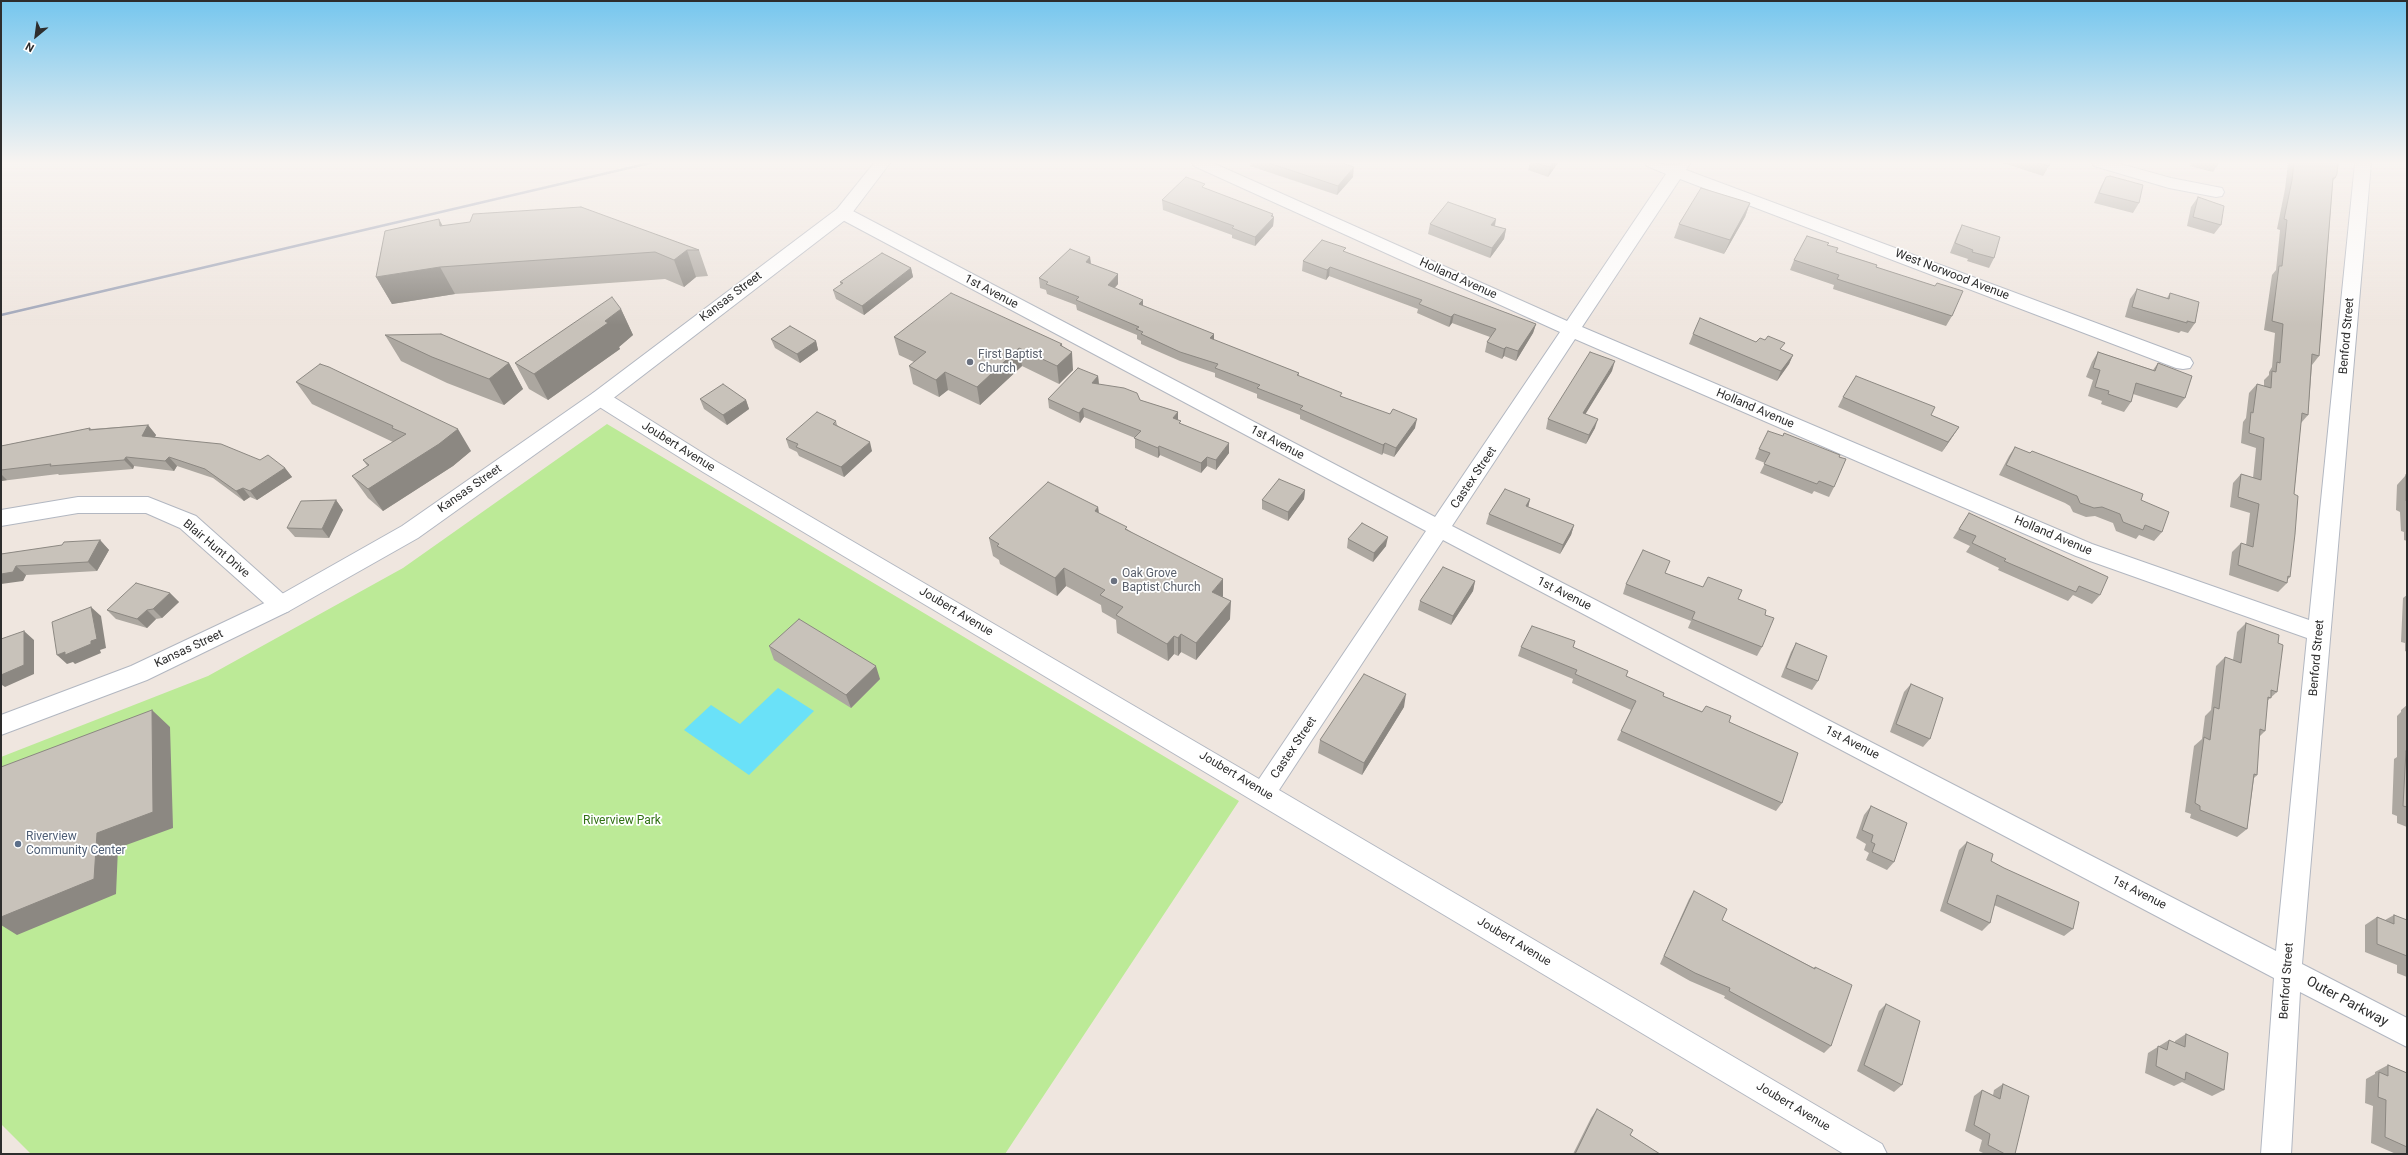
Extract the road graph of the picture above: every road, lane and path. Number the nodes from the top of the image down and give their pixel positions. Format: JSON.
{"nodes":[{"id":1,"x":838,"y":217,"type":"edge"},
{"id":2,"x":850,"y":217,"type":"edge"},
{"id":3,"x":1320,"y":217,"type":"edge"},
{"id":4,"x":1646,"y":217,"type":"edge"},
{"id":5,"x":1808,"y":217,"type":"edge"},
{"id":6,"x":2358,"y":217,"type":"edge"},
{"id":7,"x":1572,"y":330,"type":"junction"},
{"id":8,"x":2184,"y":363,"type":"dead end"},
{"id":9,"x":600,"y":398,"type":"junction"},
{"id":10,"x":1,"y":518,"type":"edge"},
{"id":11,"x":1440,"y":529,"type":"junction"},
{"id":12,"x":281,"y":605,"type":"junction"},
{"id":13,"x":2319,"y":633,"type":"junction"},
{"id":14,"x":1,"y":725,"type":"edge"},
{"id":15,"x":1263,"y":793,"type":"junction"},
{"id":16,"x":2288,"y":970,"type":"junction"},
{"id":17,"x":2407,"y":1033,"type":"edge"},
{"id":18,"x":1872,"y":1154,"type":"edge"},
{"id":19,"x":2276,"y":1154,"type":"edge"}],
"edges":[{"from":1,"to":9,"type":"street","name":"Kansas Street"},
{"from":2,"to":11,"type":"street","name":"1st Avenue"},
{"from":3,"to":7,"type":"street","name":"Holland Avenue"},
{"from":4,"to":7,"type":"street","name":"Castex Street"},
{"from":5,"to":8,"type":"street","name":"West Norwood Avenue"},
{"from":6,"to":13,"type":"street","name":"Benford Street"},
{"from":7,"to":11,"type":"street","name":"Castex Street"},
{"from":7,"to":13,"type":"street","name":"Holland Avenue"},
{"from":9,"to":12,"type":"street","name":"Kansas Street"},
{"from":9,"to":15,"type":"street","name":"Joubert Avenue"},
{"from":10,"to":12,"type":"street","name":"Blair Hunt Drive"},
{"from":11,"to":15,"type":"street","name":"Castex Street"},
{"from":11,"to":16,"type":"street","name":"1st Avenue"},
{"from":12,"to":14,"type":"street","name":"Kansas Street"},
{"from":13,"to":16,"type":"street","name":"Benford Street"},
{"from":15,"to":18,"type":"street","name":"Joubert Avenue"},
{"from":16,"to":17,"type":"street","name":"Outer Parkway"},
{"from":16,"to":19,"type":"street","name":"Benford Street"}]}
